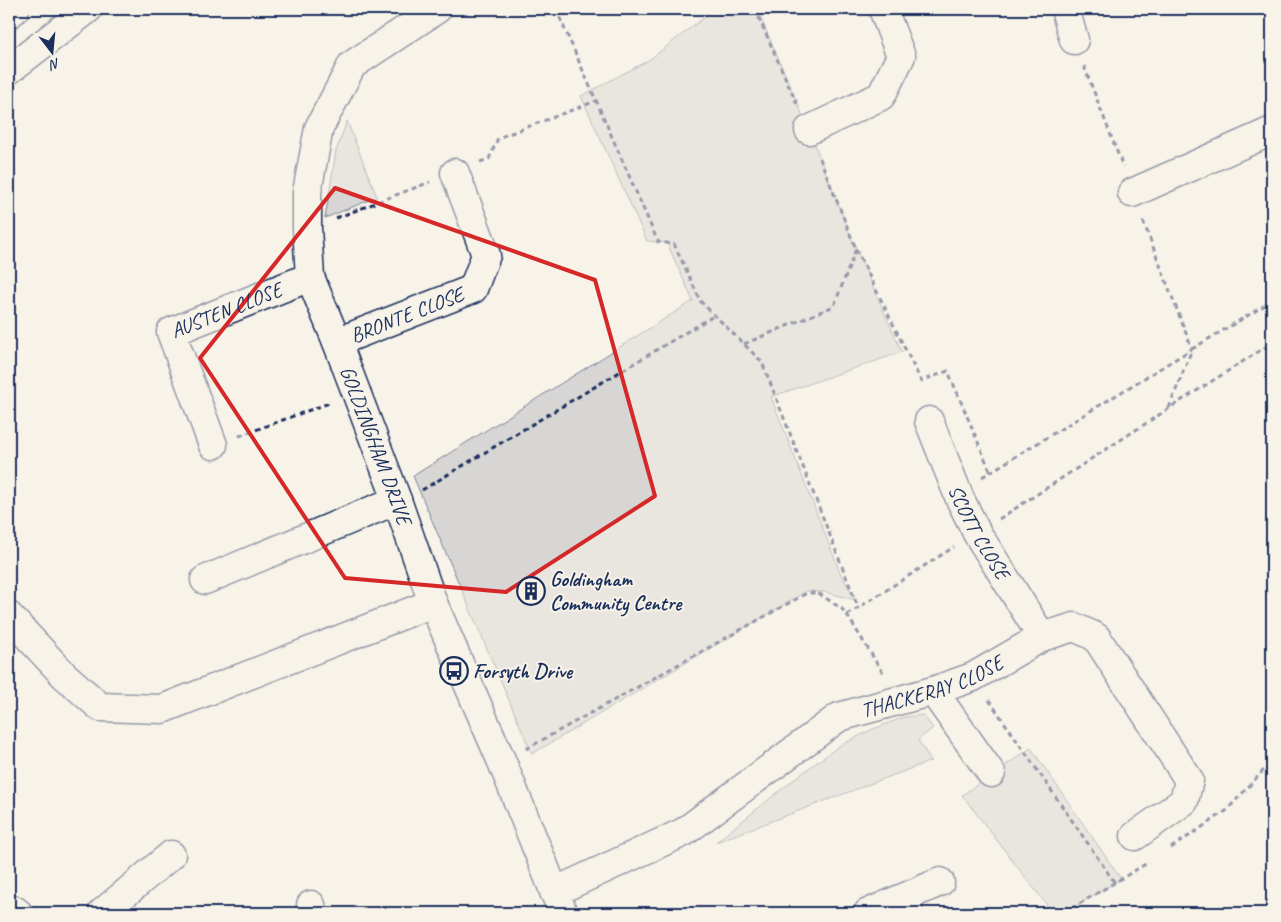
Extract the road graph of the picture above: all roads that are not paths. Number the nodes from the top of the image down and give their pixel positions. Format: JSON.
{"nodes":[{"id":1,"x":15,"y":9,"type":"edge"},
{"id":2,"x":88,"y":9,"type":"edge"},
{"id":3,"x":437,"y":9,"type":"edge"},
{"id":4,"x":883,"y":9,"type":"edge"},
{"id":5,"x":1065,"y":9,"type":"edge"},
{"id":6,"x":9,"y":14,"type":"edge"},
{"id":7,"x":1074,"y":40,"type":"road end"},
{"id":8,"x":9,"y":70,"type":"edge"},
{"id":9,"x":809,"y":130,"type":"road end"},
{"id":10,"x":1272,"y":131,"type":"edge"},
{"id":11,"x":454,"y":173,"type":"dead end"},
{"id":12,"x":1132,"y":192,"type":"road end"},
{"id":13,"x":310,"y":277,"type":"junction"},
{"id":14,"x":337,"y":342,"type":"junction"},
{"id":15,"x":929,"y":422,"type":"dead end"},
{"id":16,"x":213,"y":445,"type":"road end"},
{"id":17,"x":398,"y":502,"type":"junction"},
{"id":18,"x":205,"y":580,"type":"dead end"},
{"id":19,"x":433,"y":603,"type":"junction"},
{"id":20,"x":9,"y":616,"type":"edge"},
{"id":21,"x":1042,"y":637,"type":"junction"},
{"id":22,"x":933,"y":691,"type":"junction"},
{"id":23,"x":992,"y":773,"type":"dead end"},
{"id":24,"x":1135,"y":836,"type":"dead end"},
{"id":25,"x":171,"y":855,"type":"dead end"},
{"id":26,"x":940,"y":882,"type":"dead end"},
{"id":27,"x":558,"y":902,"type":"edge"},
{"id":28,"x":904,"y":907,"type":"edge"},
{"id":29,"x":102,"y":913,"type":"edge"},
{"id":30,"x":868,"y":913,"type":"edge"}],
"edges":[{"from":1,"to":6,"type":"main road"},
{"from":2,"to":8,"type":"main road"},
{"from":3,"to":13,"type":"main road","name":"GOLDINGHAM DRIVE"},
{"from":4,"to":9,"type":"main road"},
{"from":5,"to":7,"type":"main road"},
{"from":10,"to":12,"type":"main road"},
{"from":11,"to":14,"type":"main road","name":"BRONTE CLOSE"},
{"from":13,"to":14,"type":"main road","name":"GOLDINGHAM DRIVE"},
{"from":13,"to":16,"type":"main road","name":"AUSTEN CLOSE"},
{"from":14,"to":17,"type":"main road","name":"GOLDINGHAM DRIVE"},
{"from":15,"to":21,"type":"main road","name":"SCOTT CLOSE"},
{"from":17,"to":18,"type":"main road"},
{"from":17,"to":19,"type":"main road","name":"GOLDINGHAM DRIVE"},
{"from":19,"to":20,"type":"main road"},
{"from":19,"to":27,"type":"main road","name":"GOLDINGHAM DRIVE"},
{"from":21,"to":22,"type":"main road","name":"THACKERAY CLOSE"},
{"from":21,"to":24,"type":"main road","name":"THACKERAY CLOSE"},
{"from":22,"to":23,"type":"main road"},
{"from":22,"to":27,"type":"main road","name":"THACKERAY CLOSE"},
{"from":25,"to":29,"type":"main road"},
{"from":26,"to":28,"type":"main road"},
{"from":28,"to":30,"type":"main road"}]}
